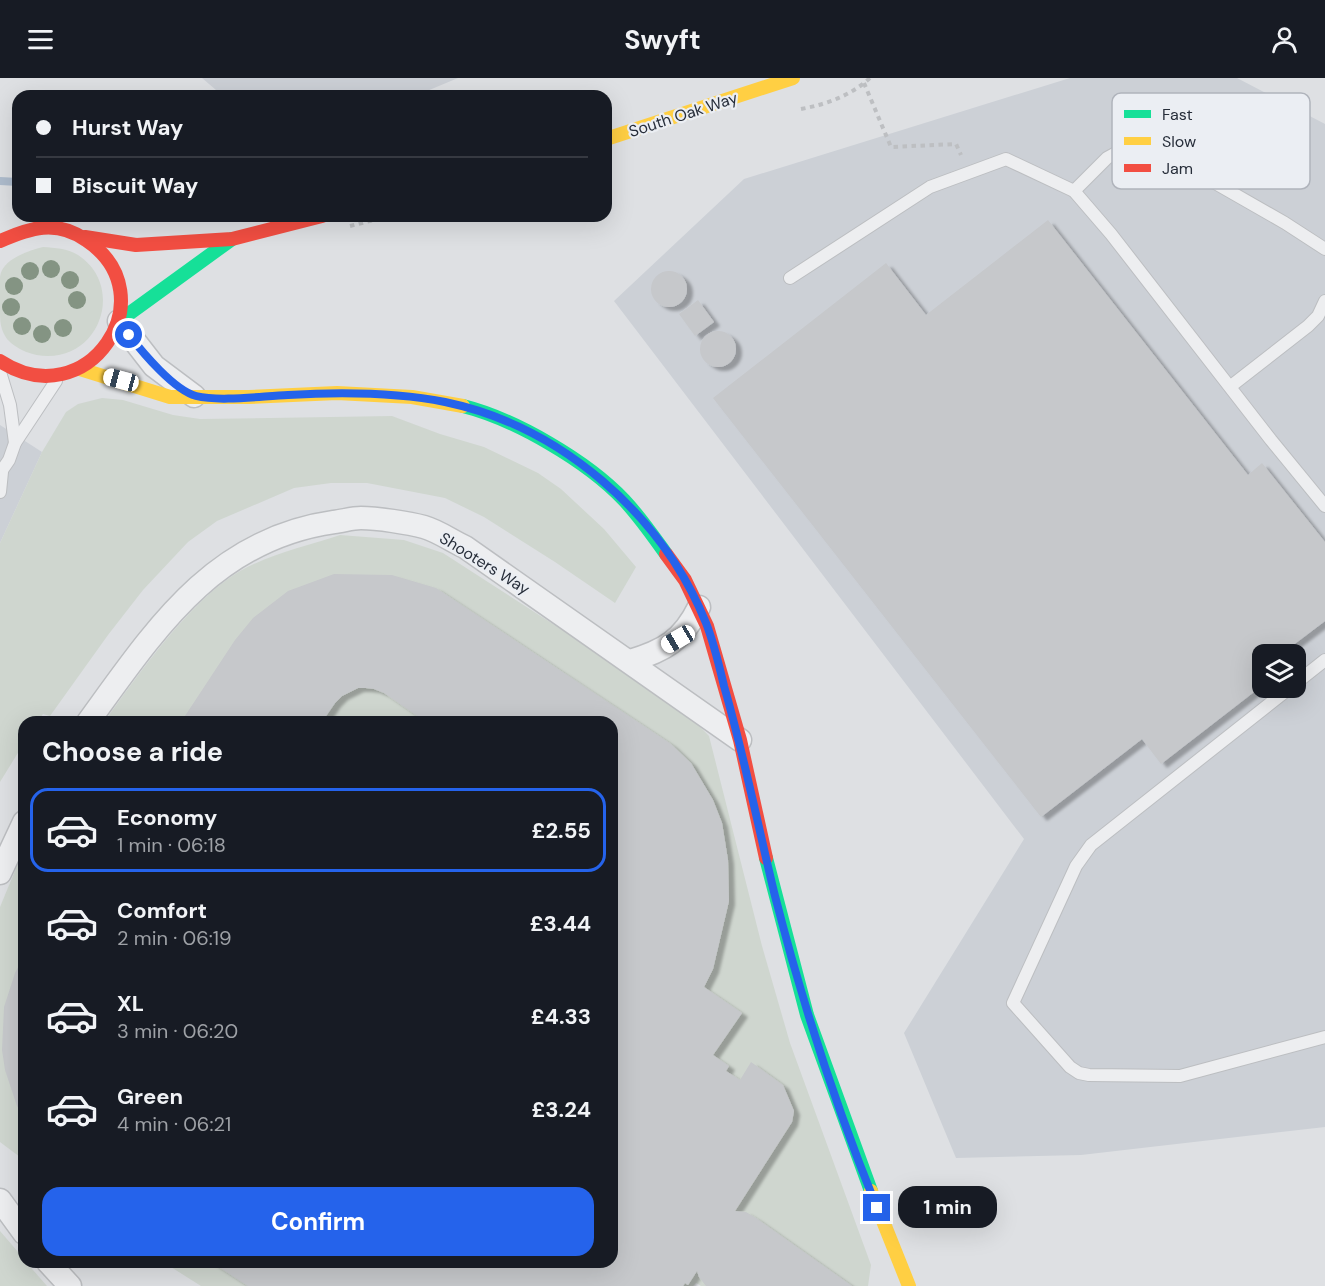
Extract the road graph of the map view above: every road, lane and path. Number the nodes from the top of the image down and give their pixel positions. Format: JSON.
{"nodes":[{"id":1,"x":793,"y":78,"type":"edge"},
{"id":2,"x":864,"y":83,"type":"dead end"},
{"id":3,"x":612,"y":137,"type":"edge"},
{"id":4,"x":1112,"y":155,"type":"edge"},
{"id":5,"x":970,"y":172,"type":"junction"},
{"id":6,"x":1226,"y":189,"type":"edge"},
{"id":7,"x":1074,"y":191,"type":"junction"},
{"id":8,"x":299,"y":222,"type":"edge"},
{"id":9,"x":85,"y":237,"type":"junction"},
{"id":10,"x":232,"y":239,"type":"junction"},
{"id":11,"x":0,"y":241,"type":"edge"},
{"id":12,"x":1325,"y":249,"type":"edge"},
{"id":13,"x":790,"y":278,"type":"dead end"},
{"id":14,"x":1325,"y":301,"type":"edge"},
{"id":15,"x":118,"y":321,"type":"junction"},
{"id":16,"x":0,"y":362,"type":"edge"},
{"id":17,"x":80,"y":369,"type":"junction"},
{"id":18,"x":0,"y":372,"type":"edge"},
{"id":19,"x":60,"y":375,"type":"junction"},
{"id":20,"x":1231,"y":386,"type":"junction"},
{"id":21,"x":194,"y":396,"type":"junction"},
{"id":22,"x":15,"y":443,"type":"junction"},
{"id":23,"x":1,"y":472,"type":"edge"},
{"id":24,"x":0,"y":492,"type":"edge"},
{"id":25,"x":1325,"y":506,"type":"edge"},
{"id":26,"x":699,"y":607,"type":"junction"},
{"id":27,"x":1325,"y":660,"type":"edge"},
{"id":28,"x":630,"y":661,"type":"junction"},
{"id":29,"x":1306,"y":675,"type":"edge"},
{"id":30,"x":1277,"y":698,"type":"edge"},
{"id":31,"x":92,"y":716,"type":"edge"},
{"id":32,"x":740,"y":740,"type":"junction"},
{"id":33,"x":18,"y":835,"type":"edge"},
{"id":34,"x":0,"y":873,"type":"edge"},
{"id":35,"x":1325,"y":1037,"type":"edge"},
{"id":36,"x":0,"y":1200,"type":"edge"},
{"id":37,"x":18,"y":1225,"type":"edge"},
{"id":38,"x":54,"y":1268,"type":"edge"},
{"id":39,"x":70,"y":1286,"type":"edge"},
{"id":40,"x":909,"y":1286,"type":"edge"}],
"edges":[{"from":1,"to":3,"type":"street","name":"South Oak Way"},
{"from":2,"to":5,"type":"path"},
{"from":4,"to":7,"type":"lane"},
{"from":5,"to":7,"type":"lane"},
{"from":5,"to":13,"type":"lane"},
{"from":6,"to":12,"type":"lane"},
{"from":7,"to":20,"type":"lane"},
{"from":8,"to":10,"type":"street"},
{"from":9,"to":10,"type":"street"},
{"from":9,"to":11,"type":"street"},
{"from":9,"to":15,"type":"street"},
{"from":10,"to":15,"type":"street"},
{"from":14,"to":20,"type":"lane"},
{"from":15,"to":17,"type":"street"},
{"from":15,"to":21,"type":"street"},
{"from":16,"to":19,"type":"street"},
{"from":17,"to":19,"type":"street"},
{"from":17,"to":21,"type":"street"},
{"from":18,"to":22,"type":"lane"},
{"from":19,"to":22,"type":"lane"},
{"from":20,"to":25,"type":"lane"},
{"from":21,"to":26,"type":"street"},
{"from":22,"to":23,"type":"lane"},
{"from":23,"to":24,"type":"lane"},
{"from":26,"to":28,"type":"street"},
{"from":26,"to":32,"type":"street"},
{"from":27,"to":29,"type":"lane"},
{"from":28,"to":31,"type":"street","name":"Shooters Way"},
{"from":28,"to":32,"type":"street","name":"Shooters Way"},
{"from":30,"to":35,"type":"lane"},
{"from":32,"to":40,"type":"street"},
{"from":33,"to":34,"type":"street"},
{"from":36,"to":37,"type":"street"},
{"from":38,"to":39,"type":"street"}]}
